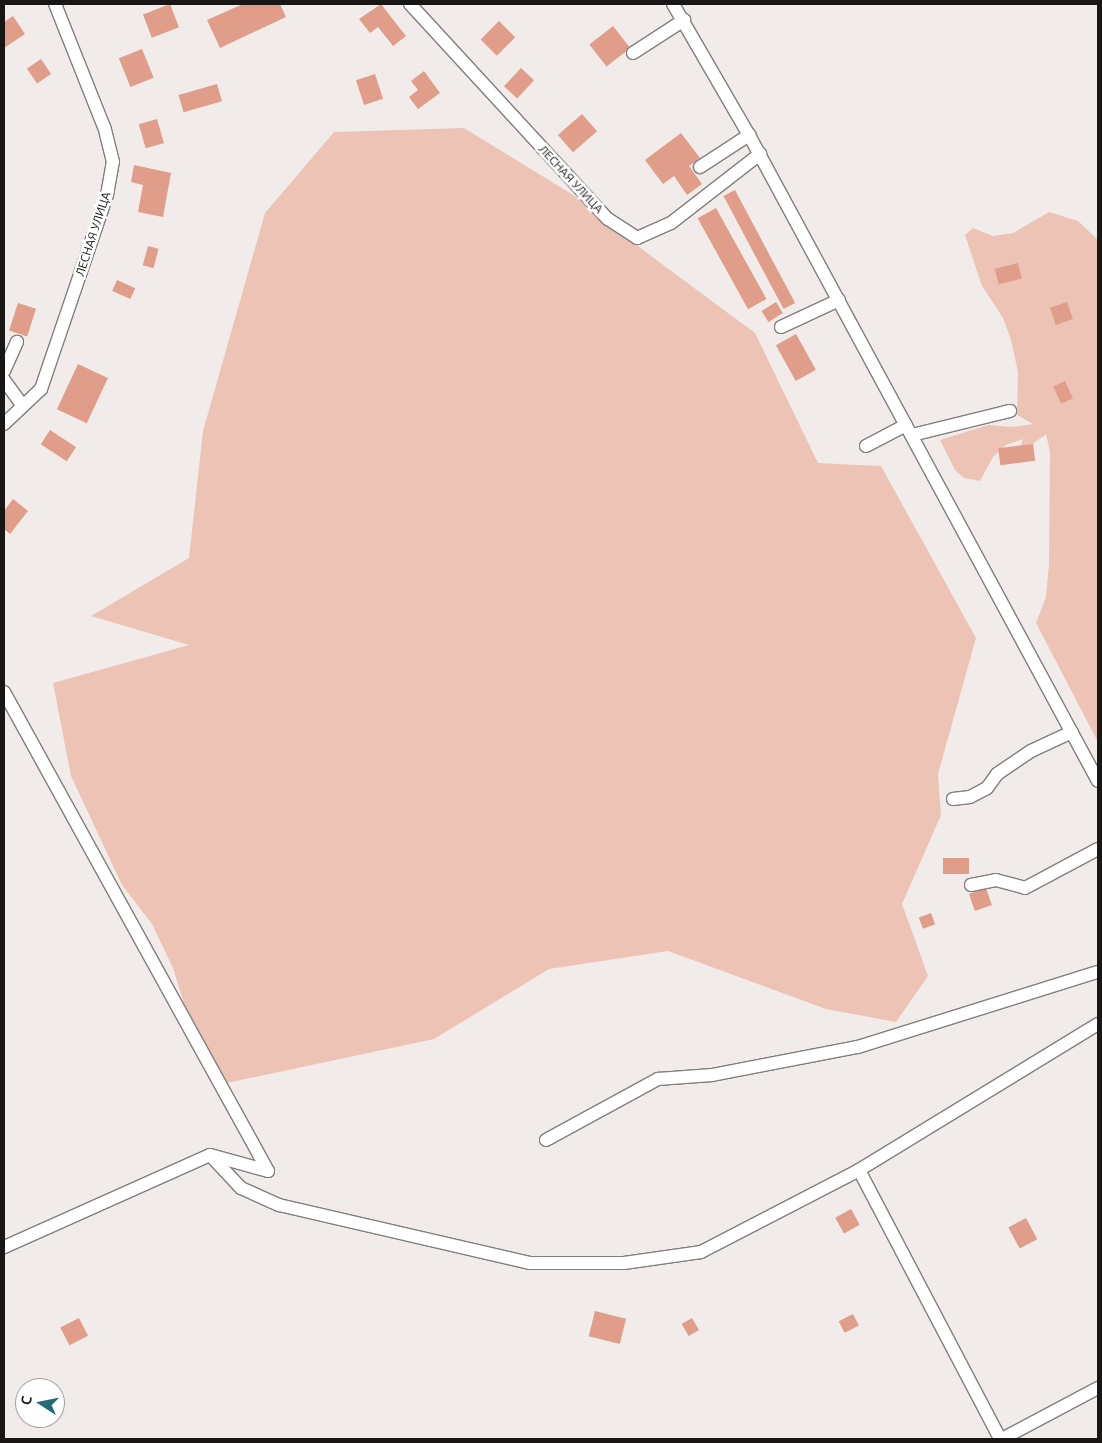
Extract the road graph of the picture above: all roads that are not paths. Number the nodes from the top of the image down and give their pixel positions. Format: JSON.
{"nodes":[{"id":1,"x":55,"y":4,"type":"edge"},
{"id":2,"x":410,"y":4,"type":"edge"},
{"id":3,"x":674,"y":4,"type":"edge"},
{"id":4,"x":684,"y":20,"type":"junction"},
{"id":5,"x":633,"y":53,"type":"dead end"},
{"id":6,"x":749,"y":135,"type":"junction"},
{"id":7,"x":760,"y":154,"type":"junction"},
{"id":8,"x":700,"y":167,"type":"dead end"},
{"id":9,"x":839,"y":300,"type":"junction"},
{"id":10,"x":781,"y":327,"type":"dead end"},
{"id":11,"x":17,"y":342,"type":"dead end"},
{"id":12,"x":4,"y":371,"type":"edge"},
{"id":13,"x":4,"y":380,"type":"edge"},
{"id":14,"x":23,"y":406,"type":"junction"},
{"id":15,"x":1010,"y":411,"type":"dead end"},
{"id":16,"x":4,"y":424,"type":"edge"},
{"id":17,"x":909,"y":430,"type":"junction"},
{"id":18,"x":866,"y":446,"type":"dead end"},
{"id":19,"x":4,"y":692,"type":"edge"},
{"id":20,"x":1072,"y":732,"type":"junction"},
{"id":21,"x":1098,"y":781,"type":"edge"},
{"id":22,"x":953,"y":799,"type":"dead end"},
{"id":23,"x":1098,"y":850,"type":"edge"},
{"id":24,"x":971,"y":885,"type":"dead end"},
{"id":25,"x":1098,"y":972,"type":"edge"},
{"id":26,"x":1098,"y":1024,"type":"edge"},
{"id":27,"x":546,"y":1140,"type":"dead end"},
{"id":28,"x":210,"y":1155,"type":"junction"},
{"id":29,"x":859,"y":1170,"type":"junction"},
{"id":30,"x":4,"y":1247,"type":"edge"},
{"id":31,"x":1098,"y":1388,"type":"edge"},
{"id":32,"x":1001,"y":1439,"type":"edge"}],
"edges":[{"from":1,"to":14,"type":"street","name":"ЛЕСНАЯ УЛИЦА"},
{"from":2,"to":7,"type":"street","name":"ЛЕСНАЯ УЛИЦА"},
{"from":3,"to":4,"type":"street"},
{"from":4,"to":5,"type":"street"},
{"from":4,"to":6,"type":"street"},
{"from":6,"to":7,"type":"street"},
{"from":6,"to":8,"type":"street"},
{"from":7,"to":9,"type":"street"},
{"from":9,"to":10,"type":"street"},
{"from":9,"to":17,"type":"street"},
{"from":11,"to":12,"type":"street"},
{"from":13,"to":14,"type":"street"},
{"from":14,"to":16,"type":"street","name":"ЛЕСНАЯ УЛИЦА"},
{"from":15,"to":17,"type":"street"},
{"from":17,"to":18,"type":"street"},
{"from":17,"to":20,"type":"street"},
{"from":19,"to":28,"type":"street"},
{"from":20,"to":21,"type":"street"},
{"from":20,"to":22,"type":"street"},
{"from":23,"to":24,"type":"street"},
{"from":25,"to":27,"type":"street"},
{"from":26,"to":29,"type":"street"},
{"from":28,"to":29,"type":"street"},
{"from":28,"to":30,"type":"street"},
{"from":29,"to":32,"type":"street"},
{"from":31,"to":32,"type":"street"}]}
